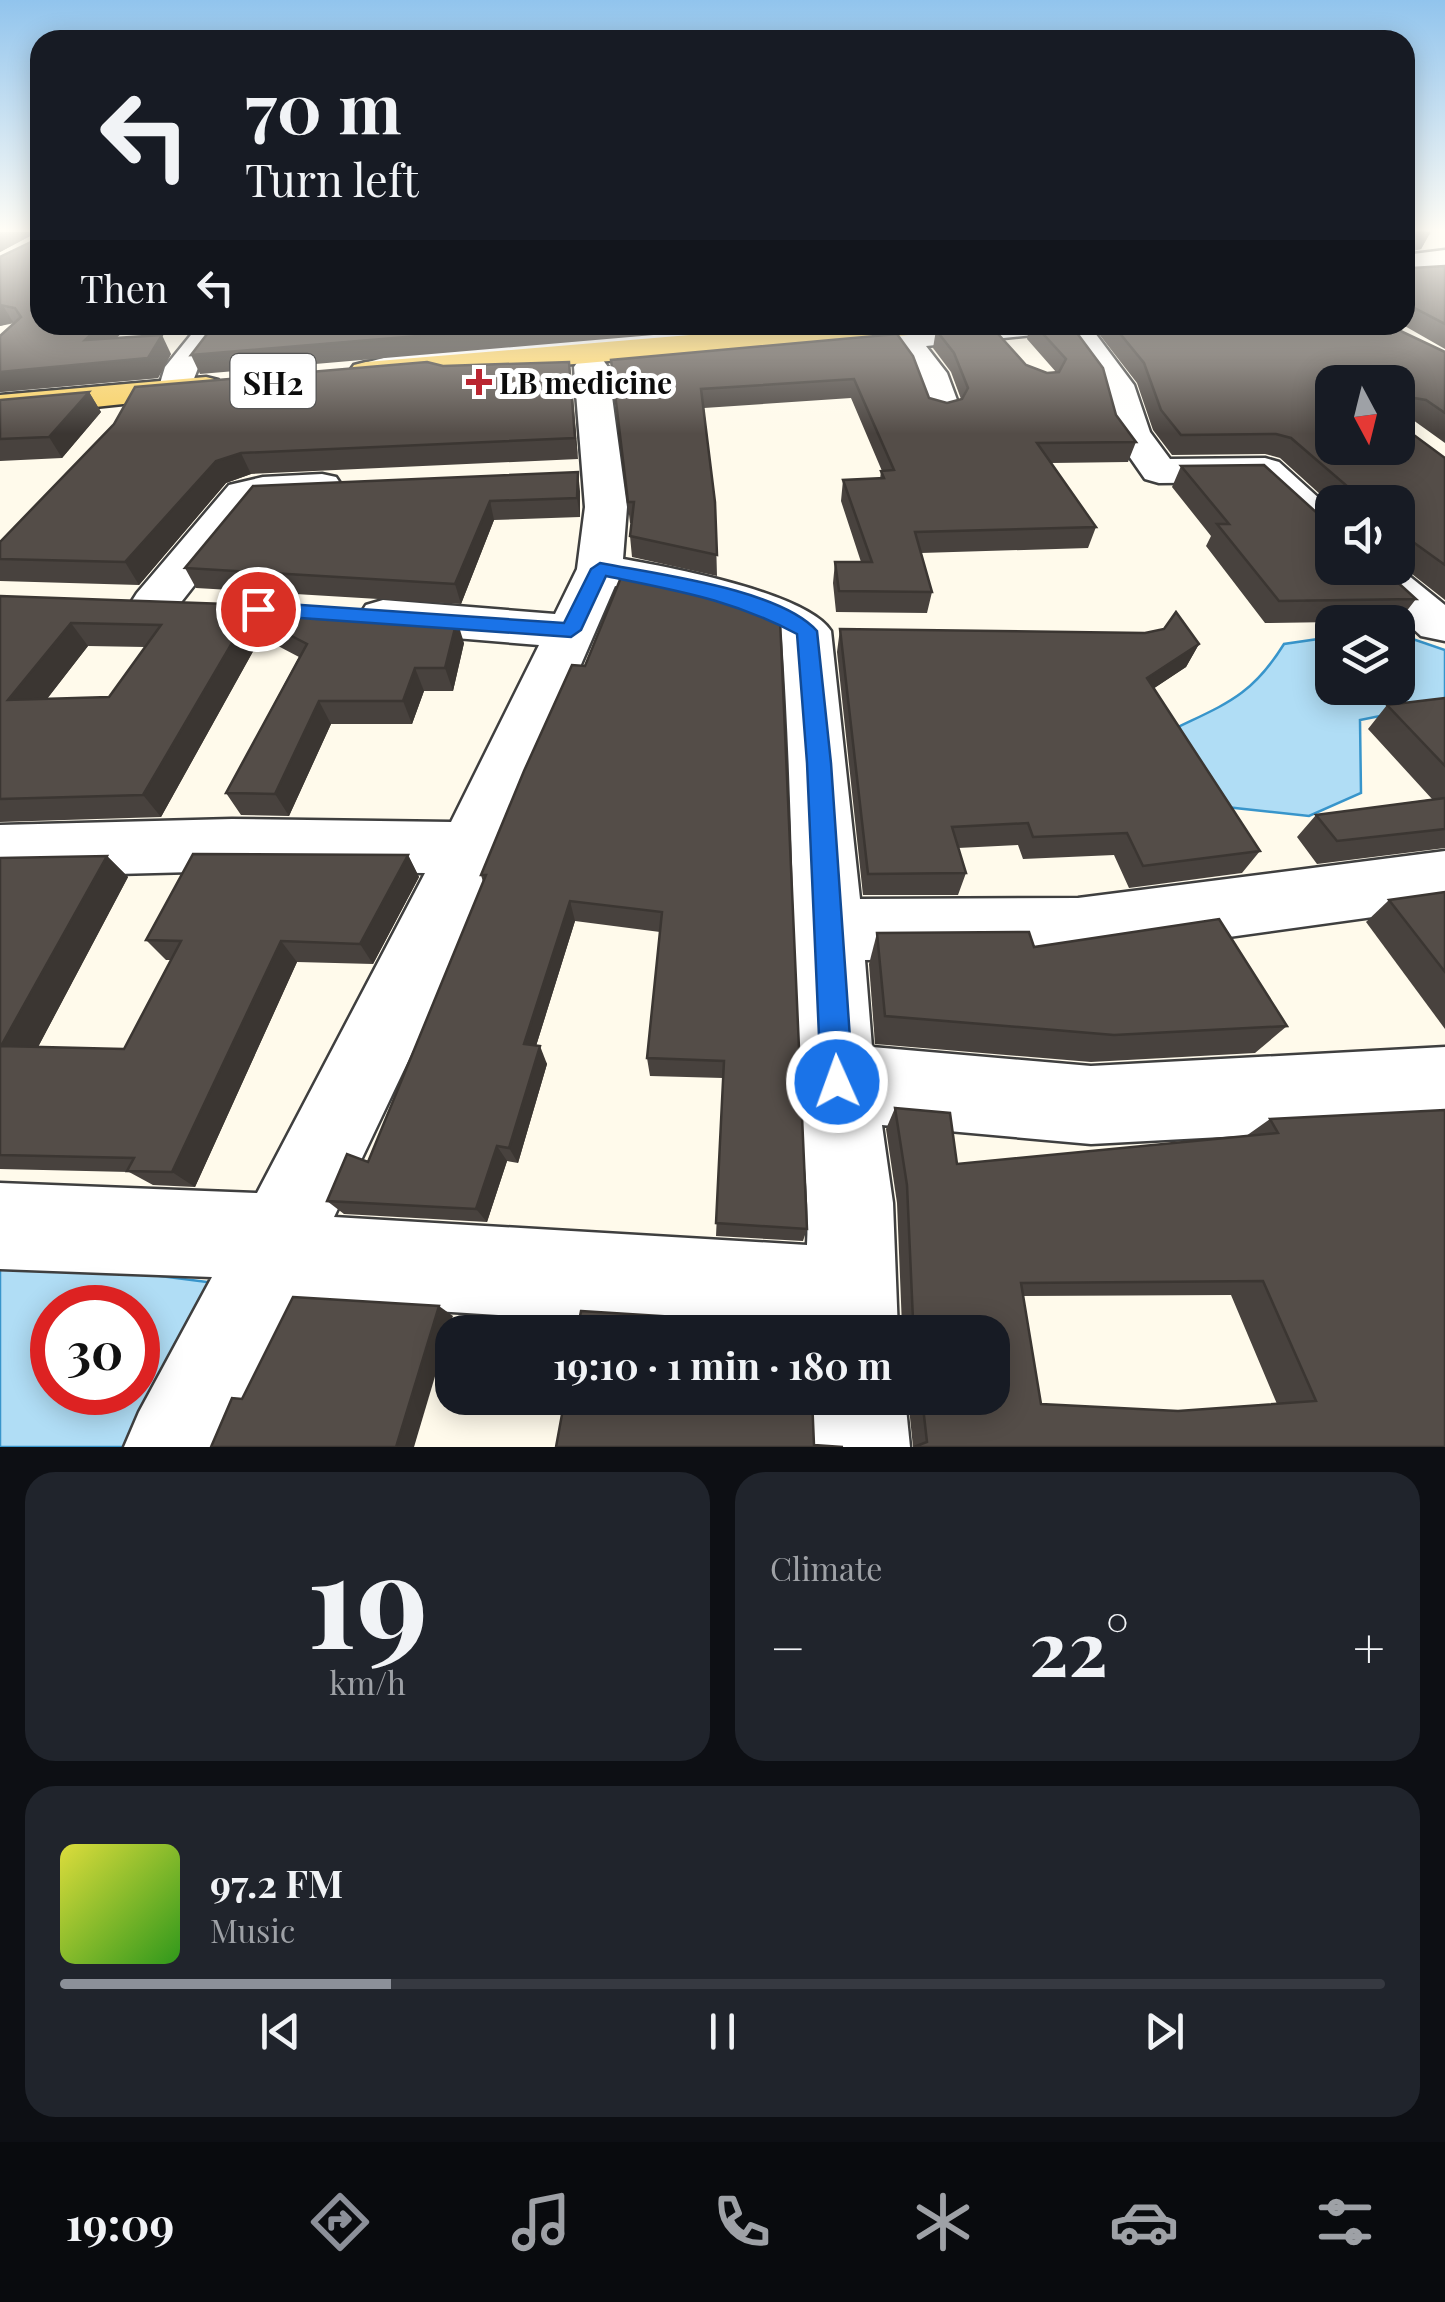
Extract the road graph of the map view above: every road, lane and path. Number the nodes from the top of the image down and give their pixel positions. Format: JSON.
{"nodes":[{"id":1,"x":208,"y":335,"type":"edge"},
{"id":2,"x":659,"y":335,"type":"edge"},
{"id":3,"x":878,"y":335,"type":"edge"},
{"id":4,"x":878,"y":335,"type":"edge"},
{"id":5,"x":913,"y":335,"type":"edge"},
{"id":6,"x":936,"y":335,"type":"edge"},
{"id":7,"x":1025,"y":335,"type":"edge"},
{"id":8,"x":1080,"y":335,"type":"edge"},
{"id":9,"x":568,"y":362,"type":"junction"},
{"id":10,"x":369,"y":372,"type":"junction"},
{"id":11,"x":330,"y":376,"type":"edge"},
{"id":12,"x":233,"y":384,"type":"edge"},
{"id":13,"x":175,"y":390,"type":"junction"},
{"id":14,"x":132,"y":394,"type":"junction"},
{"id":15,"x":0,"y":406,"type":"edge"},
{"id":16,"x":942,"y":408,"type":"edge"},
{"id":17,"x":110,"y":435,"type":"edge"},
{"id":18,"x":353,"y":485,"type":"edge"},
{"id":19,"x":1315,"y":517,"type":"edge"},
{"id":20,"x":600,"y":569,"type":"junction"},
{"id":21,"x":1391,"y":585,"type":"edge"},
{"id":22,"x":213,"y":607,"type":"edge"},
{"id":23,"x":331,"y":612,"type":"edge"},
{"id":24,"x":1445,"y":625,"type":"edge"},
{"id":25,"x":571,"y":630,"type":"junction"},
{"id":26,"x":470,"y":848,"type":"junction"},
{"id":27,"x":0,"y":851,"type":"edge"},
{"id":28,"x":1445,"y":880,"type":"edge"},
{"id":29,"x":830,"y":930,"type":"junction"},
{"id":30,"x":837,"y":1082,"type":"junction"},
{"id":31,"x":1445,"y":1086,"type":"edge"},
{"id":32,"x":0,"y":1226,"type":"edge"},
{"id":33,"x":275,"y":1246,"type":"junction"},
{"id":34,"x":850,"y":1312,"type":"edge"},
{"id":35,"x":858,"y":1415,"type":"edge"},
{"id":36,"x":174,"y":1447,"type":"edge"},
{"id":37,"x":860,"y":1447,"type":"edge"}],
"edges":[{"from":1,"to":13,"type":"street"},
{"from":2,"to":10,"type":"street"},
{"from":3,"to":9,"type":"street"},
{"from":4,"to":9,"type":"main road","number":"SH2"},
{"from":5,"to":16,"type":"street"},
{"from":6,"to":7,"type":"street"},
{"from":8,"to":19,"type":"street"},
{"from":9,"to":10,"type":"main road","number":"SH2"},
{"from":9,"to":20,"type":"street"},
{"from":10,"to":11,"type":"main road","number":"SH2"},
{"from":12,"to":13,"type":"main road","number":"SH2"},
{"from":13,"to":14,"type":"main road","number":"SH2"},
{"from":14,"to":15,"type":"main road","number":"SH2"},
{"from":14,"to":17,"type":"street"},
{"from":18,"to":22,"type":"street"},
{"from":20,"to":25,"type":"street"},
{"from":20,"to":29,"type":"street"},
{"from":21,"to":24,"type":"street"},
{"from":23,"to":25,"type":"street"},
{"from":25,"to":26,"type":"street"},
{"from":26,"to":27,"type":"street"},
{"from":26,"to":33,"type":"street"},
{"from":28,"to":29,"type":"street"},
{"from":29,"to":30,"type":"street"},
{"from":30,"to":31,"type":"street"},
{"from":30,"to":34,"type":"street"},
{"from":32,"to":33,"type":"street"},
{"from":33,"to":34,"type":"street"},
{"from":33,"to":36,"type":"street"},
{"from":35,"to":37,"type":"street"}]}
